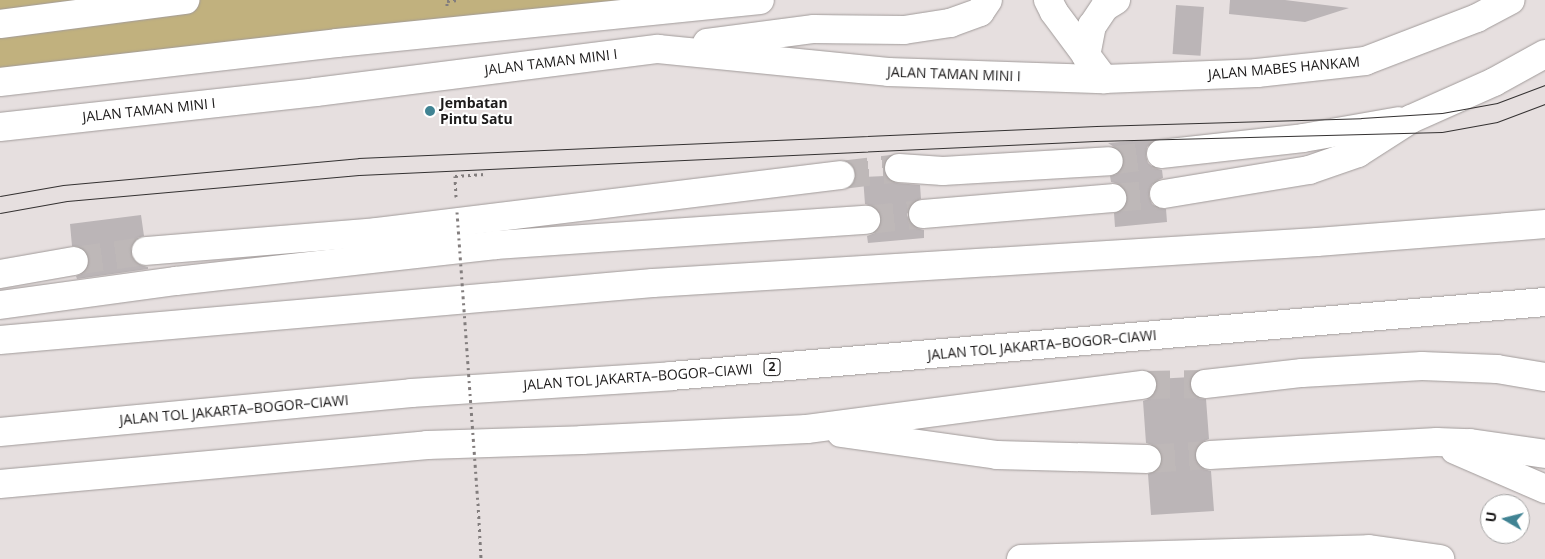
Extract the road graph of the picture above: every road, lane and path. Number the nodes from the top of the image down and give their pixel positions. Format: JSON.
{"nodes":[{"id":1,"x":185,"y":0,"type":"edge"},
{"id":2,"x":760,"y":0,"type":"edge"},
{"id":3,"x":988,"y":0,"type":"edge"},
{"id":4,"x":1048,"y":0,"type":"edge"},
{"id":5,"x":1116,"y":0,"type":"edge"},
{"id":6,"x":1512,"y":0,"type":"edge"},
{"id":7,"x":0,"y":24,"type":"edge"},
{"id":8,"x":658,"y":49,"type":"junction"},
{"id":9,"x":1545,"y":54,"type":"edge"},
{"id":10,"x":1086,"y":56,"type":"junction"},
{"id":11,"x":1104,"y":79,"type":"junction"},
{"id":12,"x":0,"y":82,"type":"edge"},
{"id":13,"x":1411,"y":119,"type":"junction"},
{"id":14,"x":0,"y":127,"type":"edge"},
{"id":15,"x":1161,"y":154,"type":"tunnel mouth"},
{"id":16,"x":1109,"y":161,"type":"tunnel mouth"},
{"id":17,"x":899,"y":168,"type":"tunnel mouth"},
{"id":18,"x":485,"y":174,"type":"dead end"},
{"id":19,"x":841,"y":175,"type":"tunnel mouth"},
{"id":20,"x":455,"y":176,"type":"dead end"},
{"id":21,"x":1164,"y":194,"type":"tunnel mouth"},
{"id":22,"x":1112,"y":198,"type":"tunnel mouth"},
{"id":23,"x":457,"y":212,"type":"dead end"},
{"id":24,"x":923,"y":214,"type":"tunnel mouth"},
{"id":25,"x":866,"y":220,"type":"tunnel mouth"},
{"id":26,"x":1545,"y":224,"type":"edge"},
{"id":27,"x":146,"y":250,"type":"tunnel mouth"},
{"id":28,"x":74,"y":261,"type":"tunnel mouth"},
{"id":29,"x":0,"y":274,"type":"edge"},
{"id":30,"x":1545,"y":302,"type":"edge"},
{"id":31,"x":0,"y":305,"type":"edge"},
{"id":32,"x":0,"y":340,"type":"edge"},
{"id":33,"x":1545,"y":377,"type":"edge"},
{"id":34,"x":1205,"y":384,"type":"tunnel mouth"},
{"id":35,"x":1142,"y":385,"type":"tunnel mouth"},
{"id":36,"x":807,"y":429,"type":"junction"},
{"id":37,"x":0,"y":432,"type":"edge"},
{"id":38,"x":1438,"y":442,"type":"junction"},
{"id":39,"x":1545,"y":454,"type":"edge"},
{"id":40,"x":1210,"y":455,"type":"tunnel mouth"},
{"id":41,"x":1147,"y":459,"type":"tunnel mouth"},
{"id":42,"x":0,"y":484,"type":"edge"},
{"id":43,"x":1545,"y":489,"type":"edge"},
{"id":44,"x":1368,"y":554,"type":"edge"},
{"id":45,"x":1226,"y":556,"type":"edge"},
{"id":46,"x":1121,"y":557,"type":"edge"},
{"id":47,"x":481,"y":559,"type":"edge"},
{"id":48,"x":1021,"y":559,"type":"edge"},
{"id":49,"x":1440,"y":559,"type":"edge"}],
"edges":[{"from":1,"to":7,"type":"main road"},
{"from":2,"to":12,"type":"main road"},
{"from":3,"to":8,"type":"main road"},
{"from":4,"to":10,"type":"main road"},
{"from":5,"to":10,"type":"main road"},
{"from":6,"to":11,"type":"main road","name":"JALAN MABES HANKAM"},
{"from":8,"to":11,"type":"main road","name":"JALAN TAMAN MINI I"},
{"from":8,"to":14,"type":"main road","name":"JALAN TAMAN MINI I"},
{"from":9,"to":13,"type":"main road"},
{"from":10,"to":11,"type":"main road"},
{"from":13,"to":15,"type":"main road"},
{"from":13,"to":21,"type":"main road"},
{"from":16,"to":17,"type":"main road"},
{"from":18,"to":20,"type":"path"},
{"from":19,"to":27,"type":"main road"},
{"from":22,"to":24,"type":"main road"},
{"from":23,"to":47,"type":"path","bridge":true},
{"from":25,"to":31,"type":"main road"},
{"from":26,"to":32,"type":"main road"},
{"from":28,"to":29,"type":"main road"},
{"from":30,"to":37,"type":"main road","name":"JALAN TOL JAKARTA–BOGOR–CIAWI","number":"2"},
{"from":33,"to":34,"type":"main road"},
{"from":35,"to":36,"type":"main road"},
{"from":36,"to":41,"type":"main road"},
{"from":36,"to":42,"type":"main road"},
{"from":38,"to":39,"type":"main road"},
{"from":38,"to":40,"type":"main road"},
{"from":38,"to":43,"type":"main road"},
{"from":44,"to":45,"type":"main road"},
{"from":44,"to":49,"type":"main road"},
{"from":45,"to":46,"type":"main road"},
{"from":46,"to":48,"type":"main road"}]}
